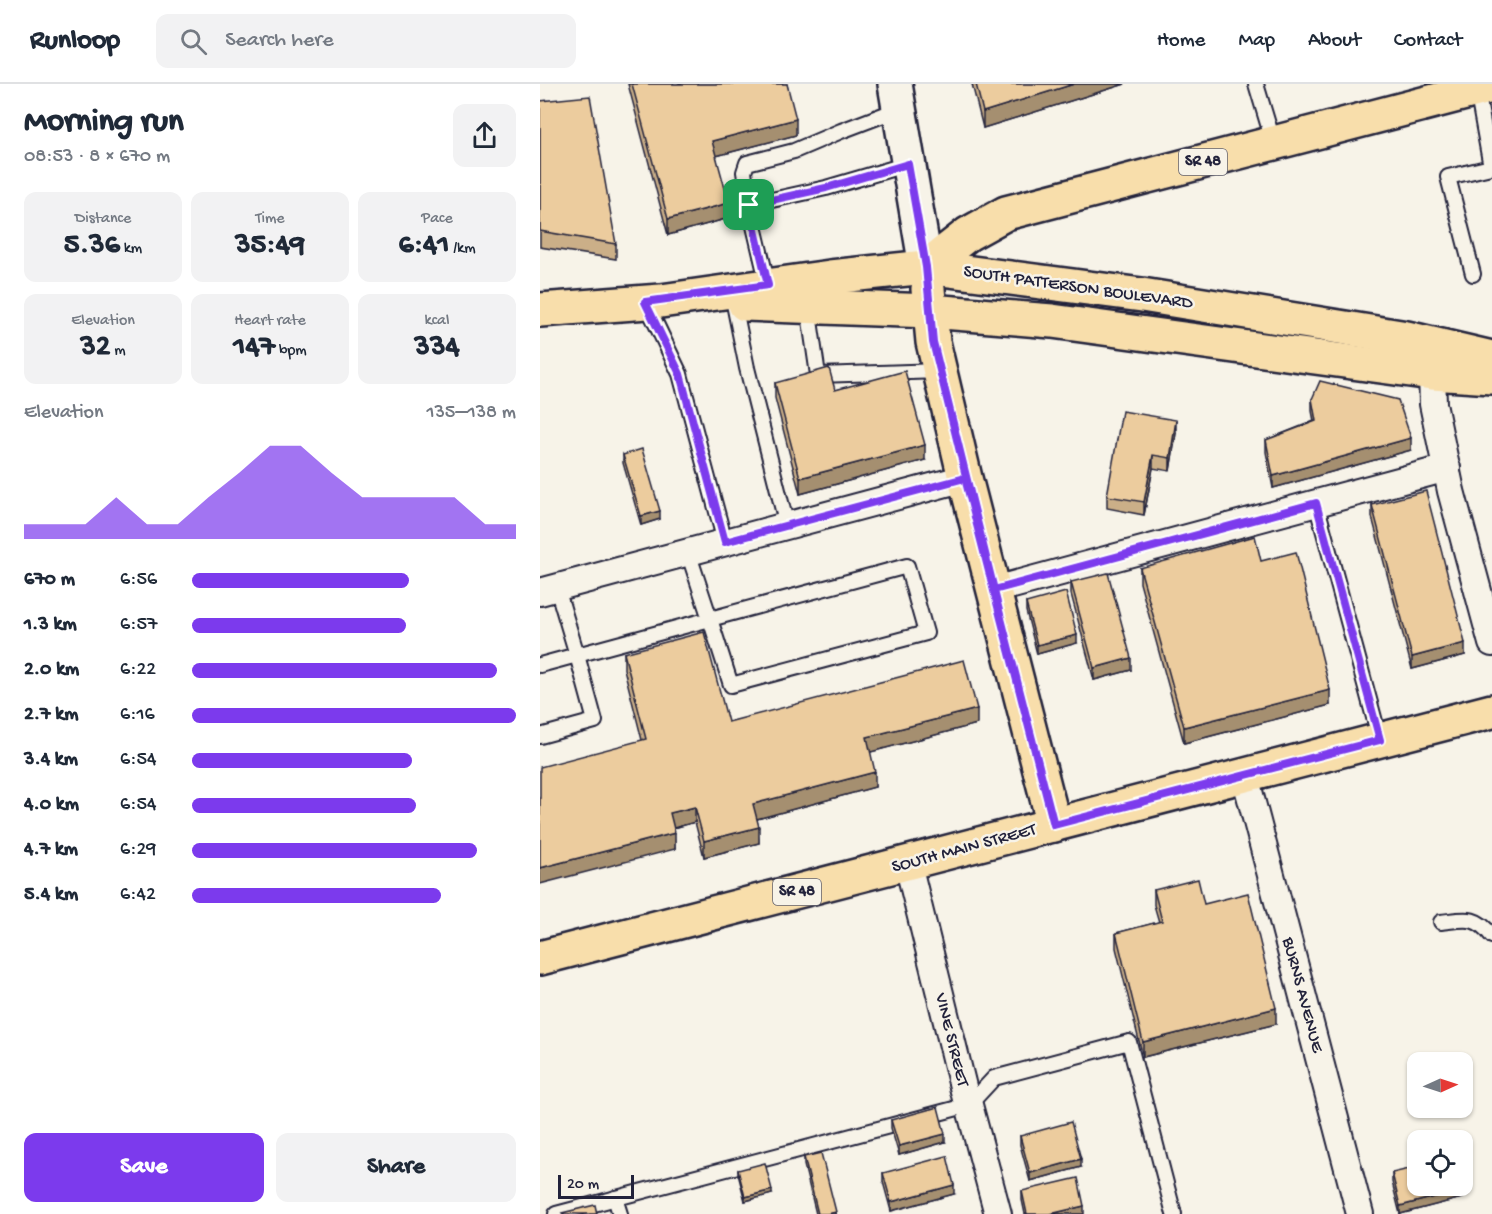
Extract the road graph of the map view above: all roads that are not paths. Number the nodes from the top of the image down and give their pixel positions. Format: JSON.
{"nodes":[{"id":1,"x":1256,"y":84,"type":"edge"},
{"id":2,"x":1484,"y":88,"type":"edge"},
{"id":3,"x":897,"y":97,"type":"edge"},
{"id":4,"x":1274,"y":144,"type":"junction"},
{"id":5,"x":908,"y":164,"type":"junction"},
{"id":6,"x":749,"y":205,"type":"junction"},
{"id":7,"x":926,"y":267,"type":"junction"},
{"id":8,"x":1473,"y":274,"type":"dead end"},
{"id":9,"x":768,"y":285,"type":"junction"},
{"id":10,"x":653,"y":302,"type":"junction"},
{"id":11,"x":734,"y":304,"type":"junction"},
{"id":12,"x":808,"y":306,"type":"junction"},
{"id":13,"x":540,"y":310,"type":"edge"},
{"id":14,"x":930,"y":311,"type":"junction"},
{"id":15,"x":1492,"y":358,"type":"edge"},
{"id":16,"x":940,"y":371,"type":"junction"},
{"id":17,"x":1432,"y":373,"type":"junction"},
{"id":18,"x":1492,"y":377,"type":"edge"},
{"id":19,"x":1447,"y":468,"type":"junction"},
{"id":20,"x":965,"y":478,"type":"junction"},
{"id":21,"x":1316,"y":503,"type":"junction"},
{"id":22,"x":787,"y":526,"type":"junction"},
{"id":23,"x":725,"y":542,"type":"junction"},
{"id":24,"x":688,"y":552,"type":"junction"},
{"id":25,"x":549,"y":590,"type":"edge"},
{"id":26,"x":994,"y":590,"type":"junction"},
{"id":27,"x":710,"y":619,"type":"junction"},
{"id":28,"x":1492,"y":643,"type":"edge"},
{"id":29,"x":577,"y":655,"type":"junction"},
{"id":30,"x":540,"y":665,"type":"edge"},
{"id":31,"x":1492,"y":711,"type":"edge"},
{"id":32,"x":540,"y":736,"type":"edge"},
{"id":33,"x":1380,"y":740,"type":"junction"},
{"id":34,"x":1245,"y":776,"type":"junction"},
{"id":35,"x":1054,"y":825,"type":"junction"},
{"id":36,"x":908,"y":864,"type":"junction"},
{"id":37,"x":1441,"y":922,"type":"dead end"},
{"id":38,"x":1492,"y":936,"type":"edge"},
{"id":39,"x":540,"y":958,"type":"edge"},
{"id":40,"x":969,"y":1105,"type":"junction"},
{"id":41,"x":615,"y":1198,"type":"junction"},
{"id":42,"x":556,"y":1214,"type":"edge"},
{"id":43,"x":620,"y":1214,"type":"edge"},
{"id":44,"x":998,"y":1214,"type":"edge"},
{"id":45,"x":1174,"y":1214,"type":"edge"},
{"id":46,"x":1360,"y":1214,"type":"edge"}],
"edges":[{"from":1,"to":4,"type":"lane"},
{"from":2,"to":4,"type":"main road","number":"SR 48"},
{"from":2,"to":8,"type":"lane"},
{"from":3,"to":5,"type":"street"},
{"from":3,"to":6,"type":"lane"},
{"from":4,"to":7,"type":"main road","number":"SR 48"},
{"from":5,"to":6,"type":"lane"},
{"from":5,"to":7,"type":"street"},
{"from":6,"to":9,"type":"lane"},
{"from":7,"to":9,"type":"main road","name":"SOUTH PATTERSON BOULEVARD"},
{"from":7,"to":14,"type":"main road"},
{"from":7,"to":15,"type":"main road","name":"SOUTH PATTERSON BOULEVARD"},
{"from":9,"to":10,"type":"main road","name":"SOUTH PATTERSON BOULEVARD"},
{"from":10,"to":11,"type":"main road","name":"SOUTH PATTERSON BOULEVARD"},
{"from":10,"to":13,"type":"main road","name":"SOUTH PATTERSON BOULEVARD"},
{"from":10,"to":23,"type":"lane"},
{"from":11,"to":12,"type":"main road","name":"SOUTH PATTERSON BOULEVARD"},
{"from":11,"to":22,"type":"lane"},
{"from":12,"to":14,"type":"main road","name":"SOUTH PATTERSON BOULEVARD"},
{"from":12,"to":16,"type":"lane"},
{"from":14,"to":16,"type":"main road"},
{"from":14,"to":17,"type":"main road","name":"SOUTH PATTERSON BOULEVARD"},
{"from":16,"to":20,"type":"main road"},
{"from":17,"to":18,"type":"main road","name":"SOUTH PATTERSON BOULEVARD"},
{"from":17,"to":19,"type":"street"},
{"from":19,"to":21,"type":"street"},
{"from":19,"to":28,"type":"street"},
{"from":20,"to":22,"type":"street"},
{"from":20,"to":26,"type":"main road"},
{"from":21,"to":26,"type":"street"},
{"from":21,"to":33,"type":"lane"},
{"from":22,"to":23,"type":"street"},
{"from":23,"to":24,"type":"street"},
{"from":24,"to":25,"type":"street"},
{"from":24,"to":27,"type":"lane"},
{"from":25,"to":29,"type":"lane"},
{"from":26,"to":35,"type":"main road"},
{"from":27,"to":27,"type":"lane"},
{"from":27,"to":29,"type":"lane"},
{"from":29,"to":30,"type":"lane"},
{"from":29,"to":32,"type":"lane"},
{"from":31,"to":33,"type":"main road","name":"SOUTH MAIN STREET","number":"SR 48"},
{"from":33,"to":34,"type":"main road","name":"SOUTH MAIN STREET","number":"SR 48"},
{"from":34,"to":35,"type":"main road","name":"SOUTH MAIN STREET","number":"SR 48"},
{"from":34,"to":46,"type":"street","name":"BURNS AVENUE"},
{"from":35,"to":36,"type":"main road","name":"SOUTH MAIN STREET","number":"SR 48"},
{"from":36,"to":39,"type":"main road","name":"SOUTH MAIN STREET","number":"SR 48"},
{"from":36,"to":40,"type":"street","name":"VINE STREET"},
{"from":37,"to":38,"type":"lane"},
{"from":40,"to":41,"type":"lane"},
{"from":40,"to":44,"type":"street","name":"VINE STREET"},
{"from":40,"to":45,"type":"lane"},
{"from":41,"to":42,"type":"lane"},
{"from":41,"to":43,"type":"lane"}]}
